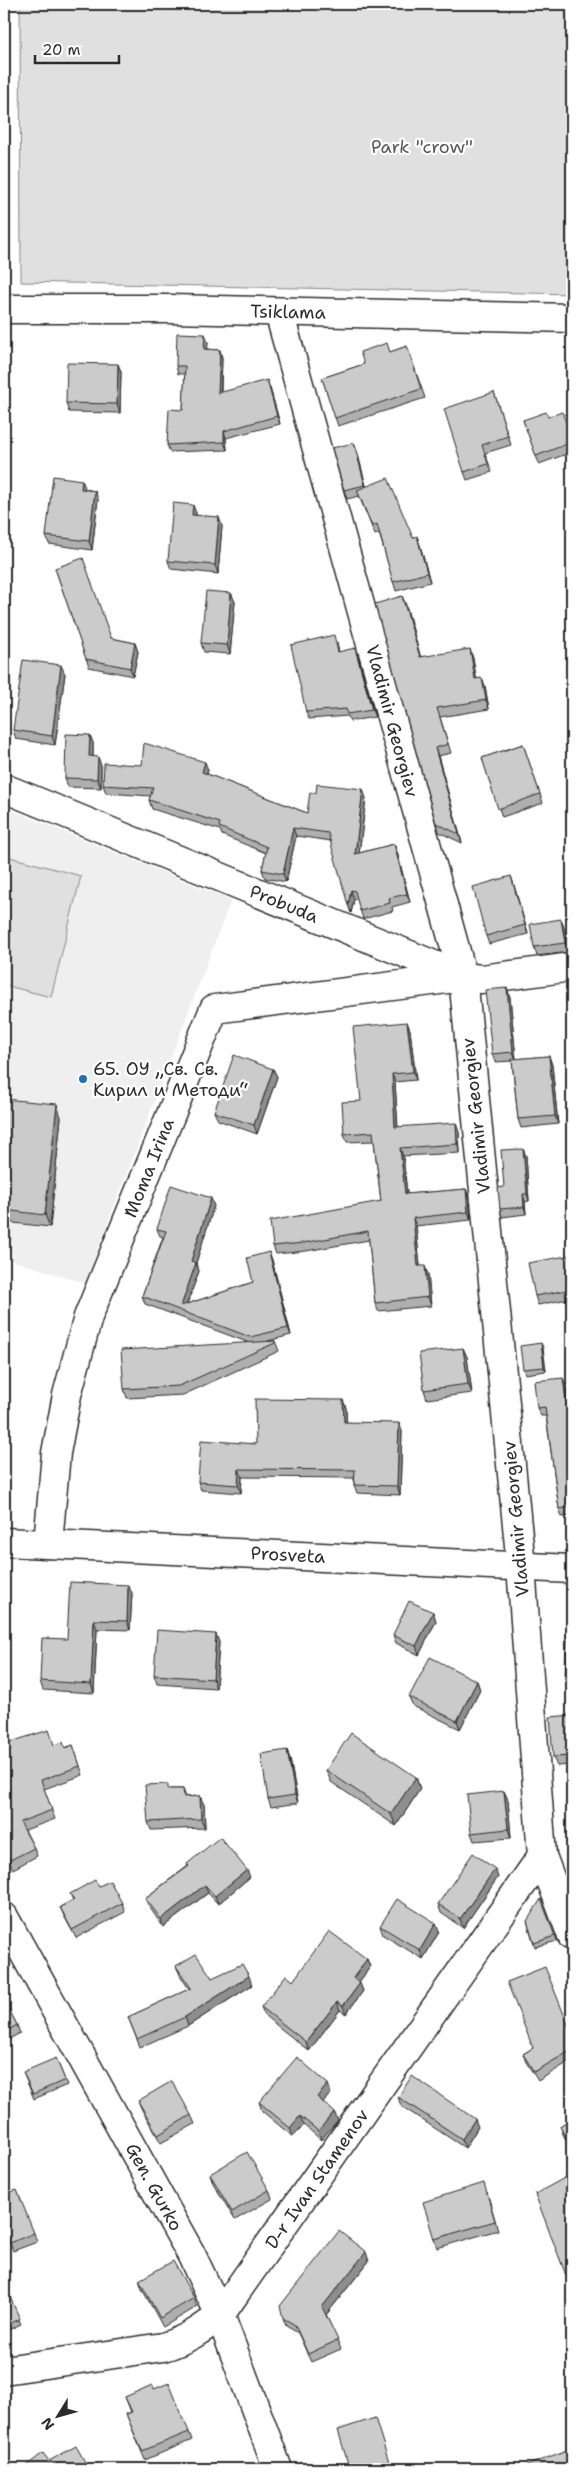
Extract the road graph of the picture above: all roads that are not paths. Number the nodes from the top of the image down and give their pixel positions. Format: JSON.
{"nodes":[{"id":1,"x":4,"y":309,"type":"edge"},
{"id":2,"x":279,"y":312,"type":"junction"},
{"id":3,"x":572,"y":318,"type":"edge"},
{"id":4,"x":4,"y":788,"type":"edge"},
{"id":5,"x":572,"y":967,"type":"edge"},
{"id":6,"x":463,"y":977,"type":"junction"},
{"id":7,"x":4,"y":1542,"type":"edge"},
{"id":8,"x":48,"y":1544,"type":"junction"},
{"id":9,"x":521,"y":1566,"type":"junction"},
{"id":10,"x":572,"y":1569,"type":"edge"},
{"id":11,"x":542,"y":1856,"type":"junction"},
{"id":12,"x":4,"y":1917,"type":"edge"},
{"id":13,"x":572,"y":1936,"type":"edge"},
{"id":14,"x":220,"y":2315,"type":"junction"},
{"id":15,"x":4,"y":2370,"type":"edge"},
{"id":16,"x":278,"y":2469,"type":"edge"}],
"edges":[{"from":1,"to":2,"type":"street","name":"Tsiklama"},
{"from":2,"to":3,"type":"street","name":"Tsiklama"},
{"from":2,"to":6,"type":"street","name":"Vladimir Georgiev"},
{"from":4,"to":6,"type":"street","name":"Probuda"},
{"from":5,"to":6,"type":"street","name":"Probuda"},
{"from":6,"to":8,"type":"street","name":"Moma Irina"},
{"from":6,"to":9,"type":"street","name":"Vladimir Georgiev"},
{"from":7,"to":8,"type":"street","name":"Prosveta"},
{"from":8,"to":9,"type":"street","name":"Prosveta"},
{"from":9,"to":10,"type":"street","name":"Prosveta"},
{"from":9,"to":11,"type":"street","name":"Vladimir Georgiev"},
{"from":11,"to":13,"type":"street","name":"Vladimir Georgiev"},
{"from":11,"to":14,"type":"street","name":"D-r Ivan Stamenov"},
{"from":12,"to":14,"type":"street","name":"Gen. Gurko"},
{"from":14,"to":15,"type":"street","name":"D-r Ivan Stamenov"},
{"from":14,"to":16,"type":"street","name":"Gen. Gurko"}]}
